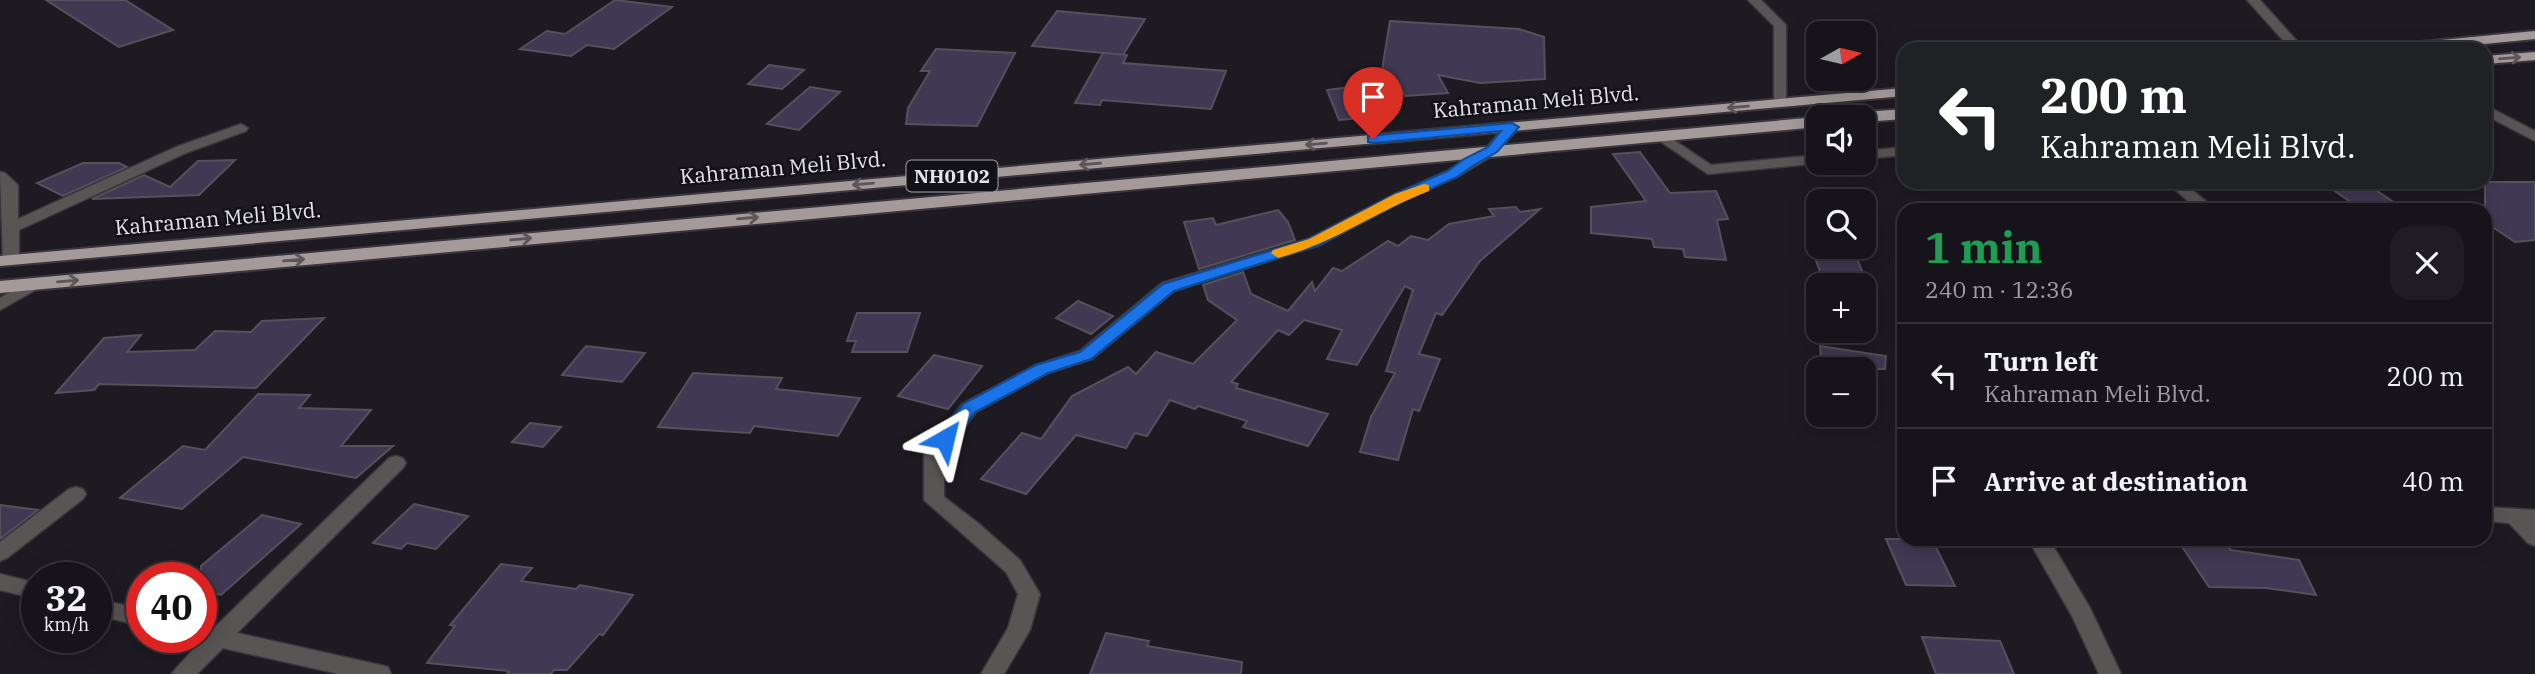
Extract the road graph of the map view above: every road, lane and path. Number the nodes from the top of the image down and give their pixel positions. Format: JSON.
{"nodes":[{"id":1,"x":1754,"y":0,"type":"edge"},
{"id":2,"x":2253,"y":0,"type":"edge"},
{"id":3,"x":2535,"y":35,"type":"edge"},
{"id":4,"x":2292,"y":42,"type":"edge"},
{"id":5,"x":2462,"y":42,"type":"edge"},
{"id":6,"x":2535,"y":56,"type":"edge"},
{"id":7,"x":2492,"y":59,"type":"edge"},
{"id":8,"x":1897,"y":93,"type":"edge"},
{"id":9,"x":1781,"y":103,"type":"junction"},
{"id":10,"x":2492,"y":113,"type":"edge"},
{"id":11,"x":1897,"y":115,"type":"edge"},
{"id":12,"x":1876,"y":116,"type":"edge"},
{"id":13,"x":1806,"y":122,"type":"edge"},
{"id":14,"x":1512,"y":127,"type":"junction"},
{"id":15,"x":241,"y":128,"type":"dead end"},
{"id":16,"x":1662,"y":136,"type":"junction"},
{"id":17,"x":2535,"y":136,"type":"edge"},
{"id":18,"x":1492,"y":150,"type":"junction"},
{"id":19,"x":1897,"y":153,"type":"edge"},
{"id":20,"x":1876,"y":154,"type":"edge"},
{"id":21,"x":1806,"y":160,"type":"edge"},
{"id":22,"x":0,"y":176,"type":"edge"},
{"id":23,"x":2182,"y":189,"type":"edge"},
{"id":24,"x":2200,"y":203,"type":"edge"},
{"id":25,"x":10,"y":228,"type":"junction"},
{"id":26,"x":5,"y":261,"type":"edge"},
{"id":27,"x":33,"y":284,"type":"junction"},
{"id":28,"x":0,"y":287,"type":"edge"},
{"id":29,"x":0,"y":305,"type":"edge"},
{"id":30,"x":396,"y":463,"type":"dead end"},
{"id":31,"x":76,"y":494,"type":"dead end"},
{"id":32,"x":2492,"y":514,"type":"edge"},
{"id":33,"x":2525,"y":516,"type":"edge"},
{"id":34,"x":2535,"y":538,"type":"edge"},
{"id":35,"x":2042,"y":546,"type":"edge"},
{"id":36,"x":0,"y":553,"type":"edge"},
{"id":37,"x":0,"y":582,"type":"edge"},
{"id":38,"x":21,"y":588,"type":"edge"},
{"id":39,"x":217,"y":630,"type":"edge"},
{"id":40,"x":217,"y":637,"type":"edge"},
{"id":41,"x":198,"y":653,"type":"edge"},
{"id":42,"x":182,"y":674,"type":"edge"},
{"id":43,"x":380,"y":674,"type":"edge"},
{"id":44,"x":992,"y":674,"type":"edge"},
{"id":45,"x":2110,"y":674,"type":"edge"}],
"edges":[{"from":1,"to":9,"type":"street"},
{"from":2,"to":4,"type":"street"},
{"from":3,"to":5,"type":"highway"},
{"from":7,"to":6,"type":"highway","one_way":true},
{"from":8,"to":9,"type":"highway","name":"Kahraman Meli Blvd.","number":"NH0102"},
{"from":9,"to":14,"type":"highway","name":"Kahraman Meli Blvd.","number":"NH0102","one_way":true},
{"from":10,"to":17,"type":"street"},
{"from":11,"to":12,"type":"highway"},
{"from":13,"to":16,"type":"highway","name":"Kahraman Meli Blvd.","number":"NH0102"},
{"from":14,"to":18,"type":"street"},
{"from":14,"to":26,"type":"highway","name":"Kahraman Meli Blvd.","number":"NH0102","one_way":true},
{"from":15,"to":25,"type":"street"},
{"from":16,"to":18,"type":"highway","name":"Kahraman Meli Blvd.","number":"NH0102"},
{"from":16,"to":21,"type":"street"},
{"from":27,"to":18,"type":"highway","name":"Kahraman Meli Blvd.","number":"NH0102","one_way":true},
{"from":18,"to":44,"type":"street"},
{"from":19,"to":20,"type":"street"},
{"from":22,"to":25,"type":"street"},
{"from":23,"to":24,"type":"street"},
{"from":25,"to":26,"type":"street"},
{"from":27,"to":28,"type":"highway","name":"Kahraman Meli Blvd.","number":"NH0102"},
{"from":27,"to":29,"type":"street"},
{"from":30,"to":39,"type":"street"},
{"from":31,"to":36,"type":"street"},
{"from":32,"to":33,"type":"street"},
{"from":33,"to":34,"type":"street"},
{"from":35,"to":45,"type":"street"},
{"from":37,"to":38,"type":"street"},
{"from":40,"to":43,"type":"street"},
{"from":41,"to":42,"type":"street"}]}
